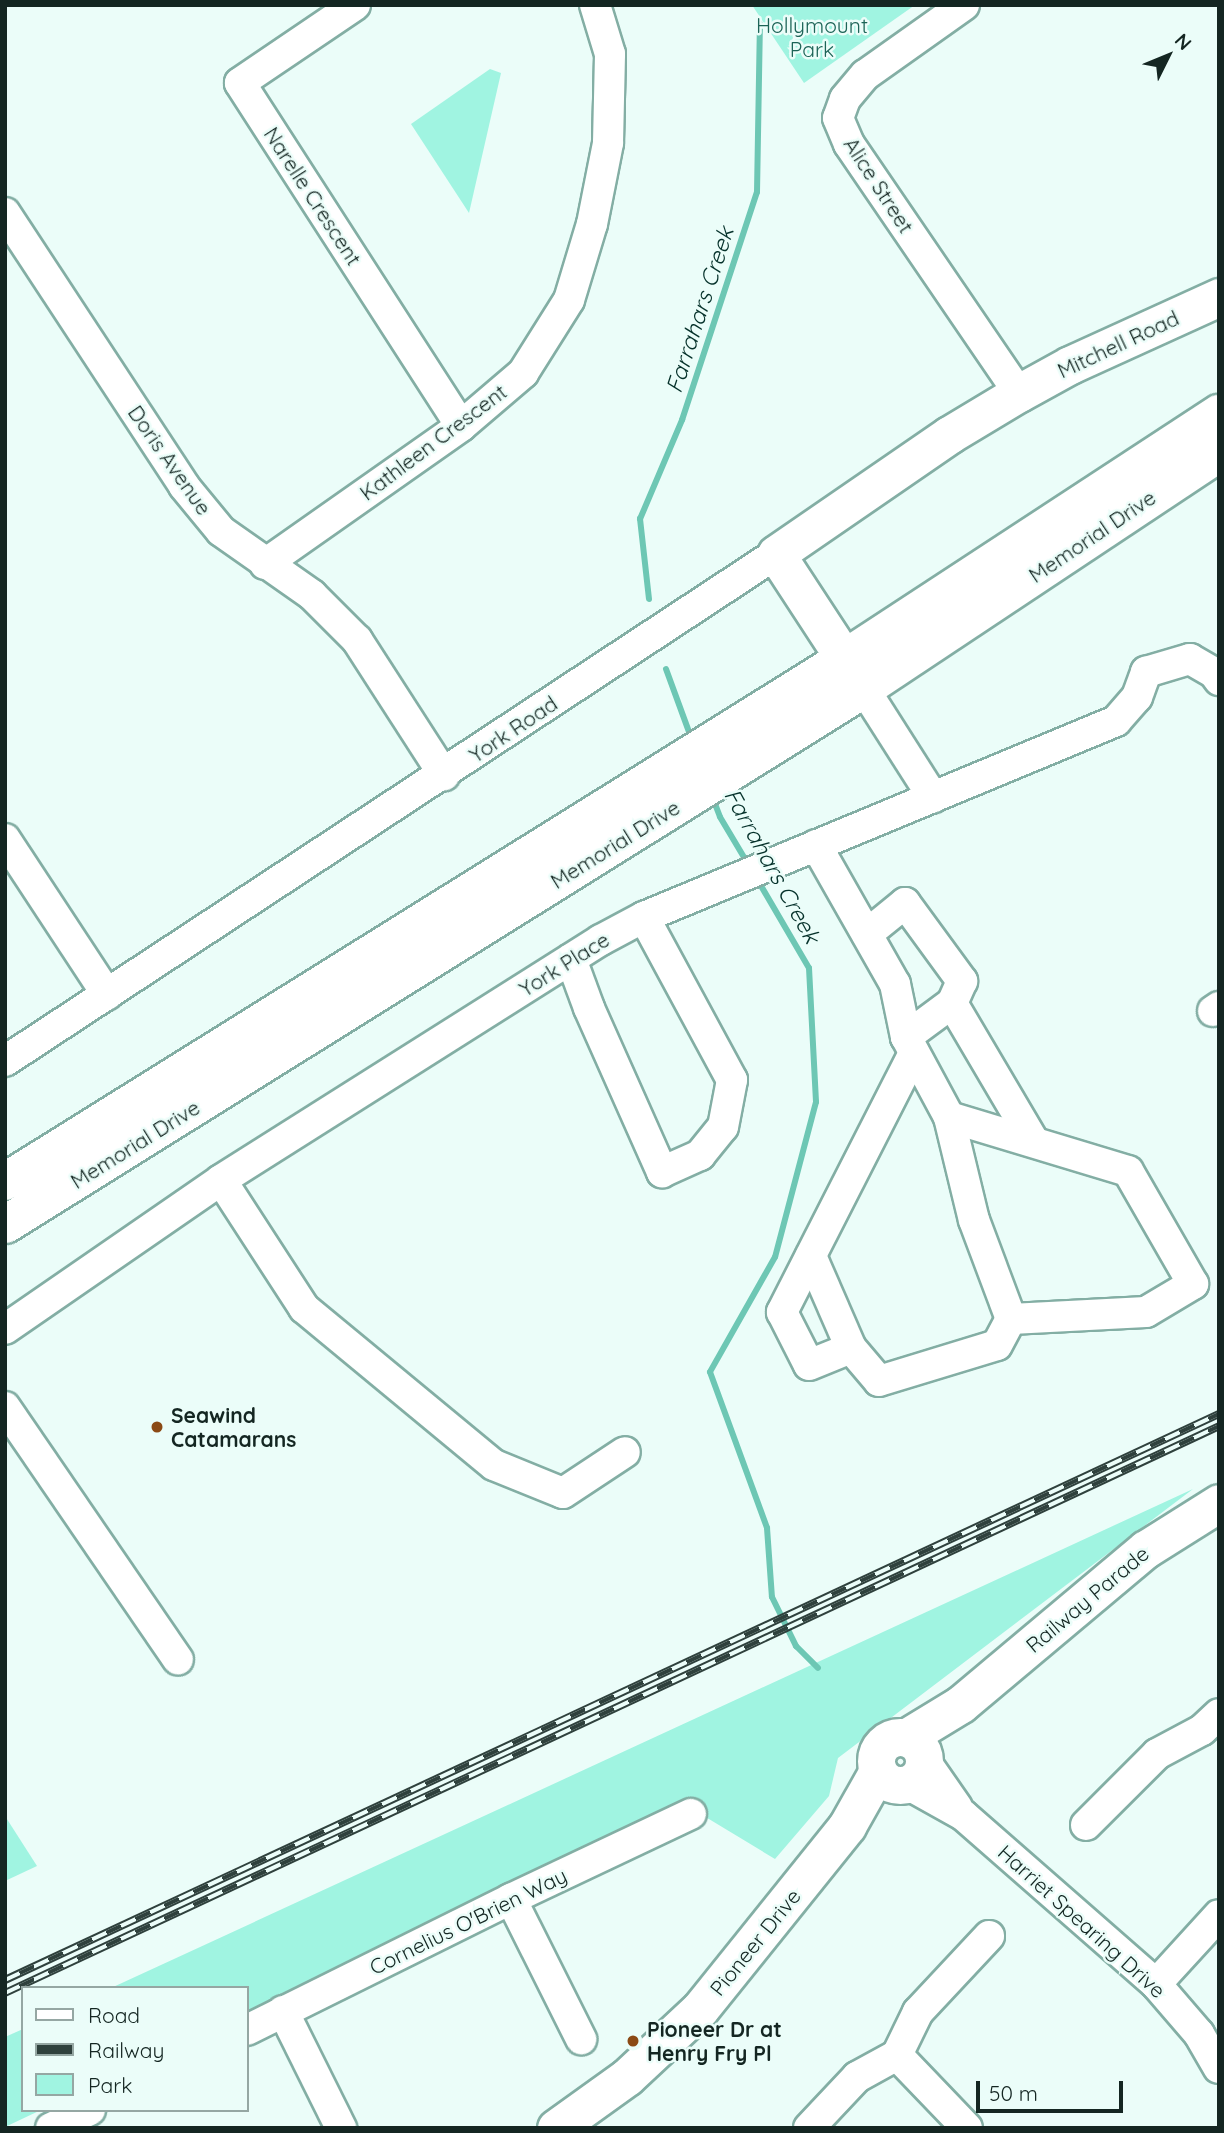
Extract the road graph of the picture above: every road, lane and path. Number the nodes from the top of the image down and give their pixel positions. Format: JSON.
{"nodes":[{"id":1,"x":355,"y":5,"type":"edge"},
{"id":2,"x":595,"y":5,"type":"edge"},
{"id":3,"x":964,"y":5,"type":"edge"},
{"id":4,"x":5,"y":213,"type":"edge"},
{"id":5,"x":1219,"y":297,"type":"edge"},
{"id":6,"x":1019,"y":394,"type":"junction"},
{"id":7,"x":1219,"y":413,"type":"edge"},
{"id":8,"x":461,"y":426,"type":"junction"},
{"id":9,"x":1219,"y":452,"type":"edge"},
{"id":10,"x":776,"y":554,"type":"junction"},
{"id":11,"x":265,"y":564,"type":"junction"},
{"id":12,"x":854,"y":673,"type":"junction"},
{"id":13,"x":1219,"y":680,"type":"edge"},
{"id":14,"x":444,"y":775,"type":"junction"},
{"id":15,"x":933,"y":797,"type":"junction"},
{"id":16,"x":5,"y":839,"type":"edge"},
{"id":17,"x":816,"y":845,"type":"junction"},
{"id":18,"x":644,"y":918,"type":"junction"},
{"id":19,"x":867,"y":934,"type":"junction"},
{"id":20,"x":571,"y":959,"type":"junction"},
{"id":21,"x":107,"y":994,"type":"junction"},
{"id":22,"x":951,"y":1003,"type":"junction"},
{"id":23,"x":910,"y":1045,"type":"junction"},
{"id":24,"x":5,"y":1061,"type":"edge"},
{"id":25,"x":949,"y":1117,"type":"junction"},
{"id":26,"x":1034,"y":1142,"type":"junction"},
{"id":27,"x":221,"y":1180,"type":"junction"},
{"id":28,"x":5,"y":1181,"type":"edge"},
{"id":29,"x":5,"y":1224,"type":"edge"},
{"id":30,"x":811,"y":1256,"type":"junction"},
{"id":31,"x":1011,"y":1319,"type":"junction"},
{"id":32,"x":5,"y":1329,"type":"edge"},
{"id":33,"x":851,"y":1348,"type":"junction"},
{"id":34,"x":5,"y":1406,"type":"edge"},
{"id":35,"x":625,"y":1452,"type":"dead end"},
{"id":36,"x":1219,"y":1503,"type":"edge"},
{"id":37,"x":178,"y":1660,"type":"dead end"},
{"id":38,"x":961,"y":1704,"type":"joint"},
{"id":39,"x":1213,"y":1732,"type":"edge"},
{"id":40,"x":906,"y":1766,"type":"junction"},
{"id":41,"x":691,"y":1815,"type":"dead end"},
{"id":42,"x":1087,"y":1825,"type":"dead end"},
{"id":43,"x":511,"y":1899,"type":"junction"},
{"id":44,"x":1219,"y":1914,"type":"edge"},
{"id":45,"x":989,"y":1936,"type":"dead end"},
{"id":46,"x":1156,"y":1984,"type":"junction"},
{"id":47,"x":283,"y":2011,"type":"junction"},
{"id":48,"x":248,"y":2029,"type":"edge"},
{"id":49,"x":581,"y":2039,"type":"dead end"},
{"id":50,"x":897,"y":2055,"type":"junction"},
{"id":51,"x":1219,"y":2068,"type":"edge"},
{"id":52,"x":87,"y":2112,"type":"edge"},
{"id":53,"x":93,"y":2112,"type":"edge"},
{"id":54,"x":51,"y":2128,"type":"edge"},
{"id":55,"x":102,"y":2128,"type":"edge"},
{"id":56,"x":341,"y":2128,"type":"edge"},
{"id":57,"x":556,"y":2128,"type":"edge"},
{"id":58,"x":809,"y":2128,"type":"edge"},
{"id":59,"x":967,"y":2128,"type":"edge"}],
"edges":[{"from":1,"to":8,"type":"street","name":"Narelle Crescent"},
{"from":2,"to":8,"type":"street","name":"Kathleen Crescent"},
{"from":3,"to":6,"type":"street","name":"Alice Street"},
{"from":4,"to":11,"type":"street","name":"Doris Avenue"},
{"from":5,"to":6,"type":"main road","name":"Mitchell Road"},
{"from":6,"to":10,"type":"main road","name":"York Road"},
{"from":7,"to":12,"type":"main road","name":"Memorial Drive"},
{"from":8,"to":11,"type":"street","name":"Kathleen Crescent"},
{"from":9,"to":12,"type":"main road","name":"Memorial Drive"},
{"from":10,"to":12,"type":"main road"},
{"from":10,"to":14,"type":"street","name":"York Road"},
{"from":11,"to":14,"type":"street","name":"Doris Avenue"},
{"from":12,"to":15,"type":"street"},
{"from":12,"to":28,"type":"main road","name":"Memorial Drive"},
{"from":12,"to":29,"type":"main road","name":"Memorial Drive"},
{"from":13,"to":15,"type":"street","name":"York Place"},
{"from":14,"to":21,"type":"street","name":"York Road"},
{"from":15,"to":17,"type":"street","name":"York Place"},
{"from":16,"to":21,"type":"street"},
{"from":17,"to":18,"type":"street","name":"York Place"},
{"from":17,"to":19,"type":"street"},
{"from":18,"to":20,"type":"street","name":"York Place"},
{"from":18,"to":20,"type":"street"},
{"from":19,"to":22,"type":"street"},
{"from":19,"to":23,"type":"street"},
{"from":20,"to":27,"type":"street","name":"York Place"},
{"from":21,"to":24,"type":"street","name":"York Road"},
{"from":22,"to":23,"type":"street"},
{"from":22,"to":26,"type":"street"},
{"from":23,"to":25,"type":"street"},
{"from":23,"to":30,"type":"street"},
{"from":25,"to":26,"type":"street"},
{"from":25,"to":31,"type":"street"},
{"from":26,"to":31,"type":"street"},
{"from":27,"to":32,"type":"street","name":"York Place"},
{"from":27,"to":35,"type":"street"},
{"from":30,"to":33,"type":"street"},
{"from":30,"to":33,"type":"street"},
{"from":31,"to":33,"type":"street"},
{"from":34,"to":37,"type":"street"},
{"from":36,"to":38,"type":"main road","name":"Railway Parade"},
{"from":38,"to":40,"type":"main road","name":"Pioneer Drive"},
{"from":39,"to":42,"type":"street"},
{"from":40,"to":46,"type":"street","name":"Harriet Spearing Drive"},
{"from":40,"to":57,"type":"main road","name":"Pioneer Drive"},
{"from":41,"to":43,"type":"street","name":"Cornelius O'Brien Way"},
{"from":43,"to":47,"type":"street","name":"Cornelius O'Brien Way"},
{"from":43,"to":49,"type":"street"},
{"from":44,"to":46,"type":"street"},
{"from":45,"to":50,"type":"street"},
{"from":46,"to":51,"type":"street","name":"Harriet Spearing Drive"},
{"from":47,"to":48,"type":"street","name":"Cornelius O'Brien Way"},
{"from":47,"to":56,"type":"street"},
{"from":50,"to":58,"type":"street"},
{"from":50,"to":59,"type":"street"},
{"from":52,"to":54,"type":"street"},
{"from":53,"to":55,"type":"street"}]}
